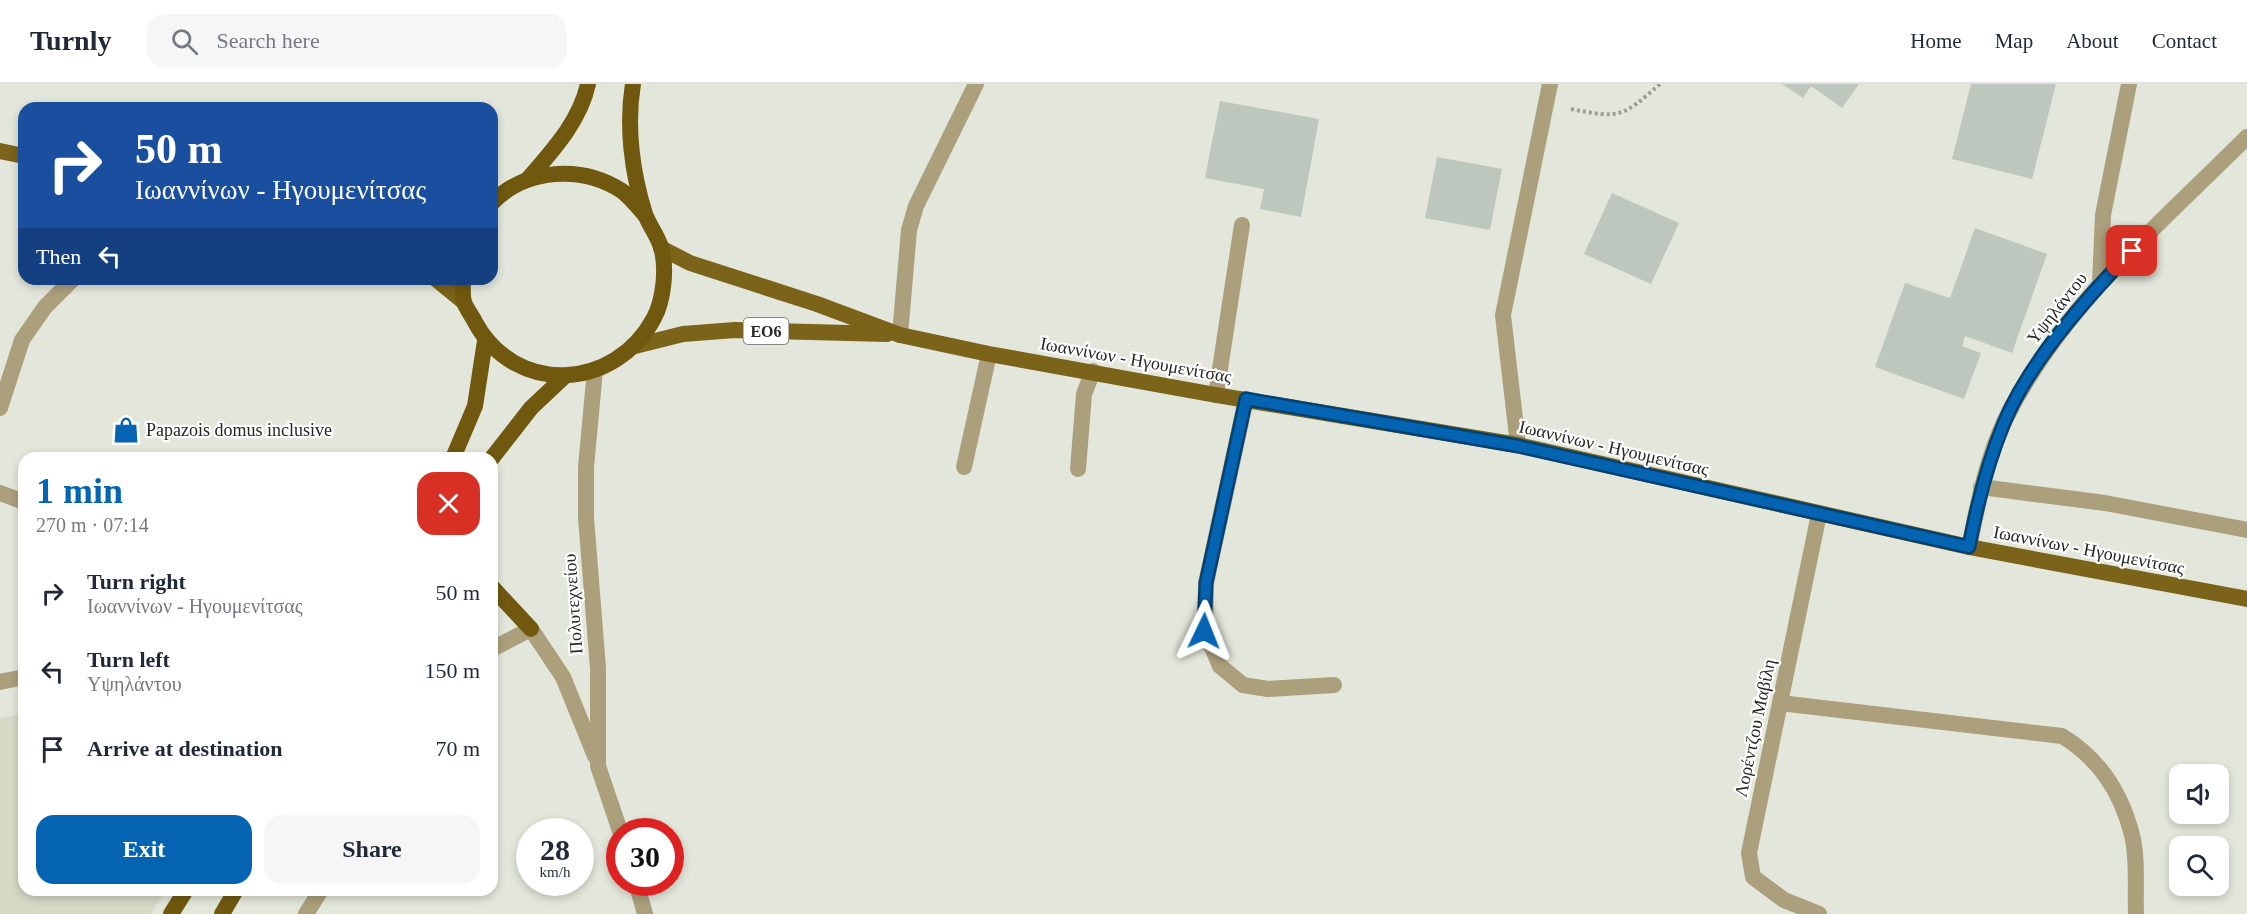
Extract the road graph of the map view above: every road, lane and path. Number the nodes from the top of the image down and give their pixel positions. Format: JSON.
{"nodes":[{"id":1,"x":588,"y":84,"type":"edge"},
{"id":2,"x":633,"y":84,"type":"edge"},
{"id":3,"x":976,"y":84,"type":"edge"},
{"id":4,"x":1550,"y":84,"type":"edge"},
{"id":5,"x":1660,"y":84,"type":"edge"},
{"id":6,"x":2129,"y":84,"type":"edge"},
{"id":7,"x":1543,"y":121,"type":"junction"},
{"id":8,"x":2247,"y":137,"type":"edge"},
{"id":9,"x":0,"y":151,"type":"edge"},
{"id":10,"x":18,"y":155,"type":"edge"},
{"id":11,"x":528,"y":178,"type":"junction"},
{"id":12,"x":498,"y":197,"type":"edge"},
{"id":13,"x":645,"y":215,"type":"junction"},
{"id":14,"x":1242,"y":225,"type":"dead end"},
{"id":15,"x":661,"y":248,"type":"junction"},
{"id":16,"x":2100,"y":284,"type":"junction"},
{"id":17,"x":67,"y":285,"type":"edge"},
{"id":18,"x":443,"y":285,"type":"edge"},
{"id":19,"x":463,"y":285,"type":"edge"},
{"id":20,"x":464,"y":302,"type":"junction"},
{"id":21,"x":900,"y":334,"type":"junction"},
{"id":22,"x":485,"y":340,"type":"junction"},
{"id":23,"x":635,"y":346,"type":"junction"},
{"id":24,"x":989,"y":354,"type":"junction"},
{"id":25,"x":595,"y":370,"type":"junction"},
{"id":26,"x":1093,"y":370,"type":"junction"},
{"id":27,"x":565,"y":376,"type":"junction"},
{"id":28,"x":1216,"y":395,"type":"junction"},
{"id":29,"x":1246,"y":399,"type":"junction"},
{"id":30,"x":0,"y":408,"type":"edge"},
{"id":31,"x":1518,"y":446,"type":"junction"},
{"id":32,"x":456,"y":452,"type":"edge"},
{"id":33,"x":497,"y":452,"type":"edge"},
{"id":34,"x":964,"y":467,"type":"dead end"},
{"id":35,"x":1078,"y":470,"type":"dead end"},
{"id":36,"x":1981,"y":487,"type":"junction"},
{"id":37,"x":0,"y":493,"type":"edge"},
{"id":38,"x":18,"y":500,"type":"edge"},
{"id":39,"x":1819,"y":514,"type":"junction"},
{"id":40,"x":2247,"y":530,"type":"edge"},
{"id":41,"x":1969,"y":547,"type":"junction"},
{"id":42,"x":498,"y":593,"type":"edge"},
{"id":43,"x":2247,"y":599,"type":"edge"},
{"id":44,"x":531,"y":628,"type":"junction"},
{"id":45,"x":498,"y":646,"type":"edge"},
{"id":46,"x":18,"y":678,"type":"edge"},
{"id":47,"x":0,"y":682,"type":"edge"},
{"id":48,"x":1334,"y":685,"type":"dead end"},
{"id":49,"x":1780,"y":703,"type":"junction"},
{"id":50,"x":598,"y":765,"type":"junction"},
{"id":51,"x":616,"y":818,"type":"edge"},
{"id":52,"x":182,"y":896,"type":"edge"},
{"id":53,"x":232,"y":896,"type":"edge"},
{"id":54,"x":317,"y":896,"type":"edge"},
{"id":55,"x":640,"y":896,"type":"edge"},
{"id":56,"x":171,"y":914,"type":"edge"},
{"id":57,"x":222,"y":914,"type":"edge"},
{"id":58,"x":306,"y":914,"type":"edge"},
{"id":59,"x":645,"y":914,"type":"edge"},
{"id":60,"x":1819,"y":914,"type":"edge"},
{"id":61,"x":2136,"y":914,"type":"edge"}],
"edges":[{"from":1,"to":11,"type":"highway"},
{"from":2,"to":13,"type":"highway"},
{"from":3,"to":21,"type":"street"},
{"from":4,"to":7,"type":"street"},
{"from":5,"to":7,"type":"path"},
{"from":6,"to":16,"type":"street"},
{"from":7,"to":31,"type":"street"},
{"from":8,"to":16,"type":"street","name":"Υψηλάντου"},
{"from":9,"to":10,"type":"main road"},
{"from":11,"to":12,"type":"highway","number":"ΕΟ6"},
{"from":11,"to":13,"type":"highway","number":"ΕΟ6"},
{"from":13,"to":15,"type":"highway","number":"ΕΟ6"},
{"from":14,"to":28,"type":"street"},
{"from":15,"to":21,"type":"main road","name":"Ιωαννίνων - Ηγουμενίτσας","number":"ΕΟ6"},
{"from":15,"to":23,"type":"highway","number":"ΕΟ6"},
{"from":16,"to":36,"type":"street","name":"Υψηλάντου"},
{"from":17,"to":30,"type":"street"},
{"from":18,"to":20,"type":"main road","number":"ΕΟ6"},
{"from":19,"to":20,"type":"highway","number":"ΕΟ6"},
{"from":20,"to":22,"type":"highway","number":"ΕΟ6"},
{"from":21,"to":23,"type":"main road","name":"Ιωαννίνων - Ηγουμενίτσας","number":"ΕΟ6"},
{"from":21,"to":24,"type":"main road","name":"Ιωαννίνων - Ηγουμενίτσας","number":"ΕΟ6"},
{"from":22,"to":27,"type":"highway","number":"ΕΟ6"},
{"from":22,"to":32,"type":"highway"},
{"from":23,"to":25,"type":"highway","number":"ΕΟ6"},
{"from":24,"to":26,"type":"main road","name":"Ιωαννίνων - Ηγουμενίτσας","number":"ΕΟ6"},
{"from":24,"to":34,"type":"street"},
{"from":25,"to":27,"type":"highway","number":"ΕΟ6"},
{"from":25,"to":50,"type":"street","name":"Πολυτεχνείου"},
{"from":26,"to":28,"type":"main road","name":"Ιωαννίνων - Ηγουμενίτσας","number":"ΕΟ6"},
{"from":26,"to":35,"type":"street"},
{"from":27,"to":33,"type":"highway"},
{"from":28,"to":29,"type":"main road","name":"Ιωαννίνων - Ηγουμενίτσας","number":"ΕΟ6"},
{"from":29,"to":31,"type":"main road","name":"Ιωαννίνων - Ηγουμενίτσας","number":"ΕΟ6"},
{"from":29,"to":48,"type":"street"},
{"from":31,"to":39,"type":"main road","name":"Ιωαννίνων - Ηγουμενίτσας","number":"ΕΟ6"},
{"from":36,"to":40,"type":"street"},
{"from":36,"to":41,"type":"street","name":"Υψηλάντου"},
{"from":37,"to":38,"type":"street"},
{"from":39,"to":41,"type":"main road","name":"Ιωαννίνων - Ηγουμενίτσας","number":"ΕΟ6"},
{"from":39,"to":49,"type":"street","name":"Λορέντζου Μαβίλη"},
{"from":41,"to":43,"type":"main road","name":"Ιωαννίνων - Ηγουμενίτσας","number":"ΕΟ6"},
{"from":42,"to":44,"type":"highway"},
{"from":44,"to":45,"type":"street"},
{"from":44,"to":50,"type":"street"},
{"from":46,"to":47,"type":"street"},
{"from":49,"to":60,"type":"street","name":"Λορέντζου Μαβίλη"},
{"from":49,"to":61,"type":"street"},
{"from":50,"to":51,"type":"street","name":"Πολυτεχνείου"},
{"from":52,"to":56,"type":"highway"},
{"from":53,"to":57,"type":"highway"},
{"from":54,"to":58,"type":"street"},
{"from":55,"to":59,"type":"street"}]}
